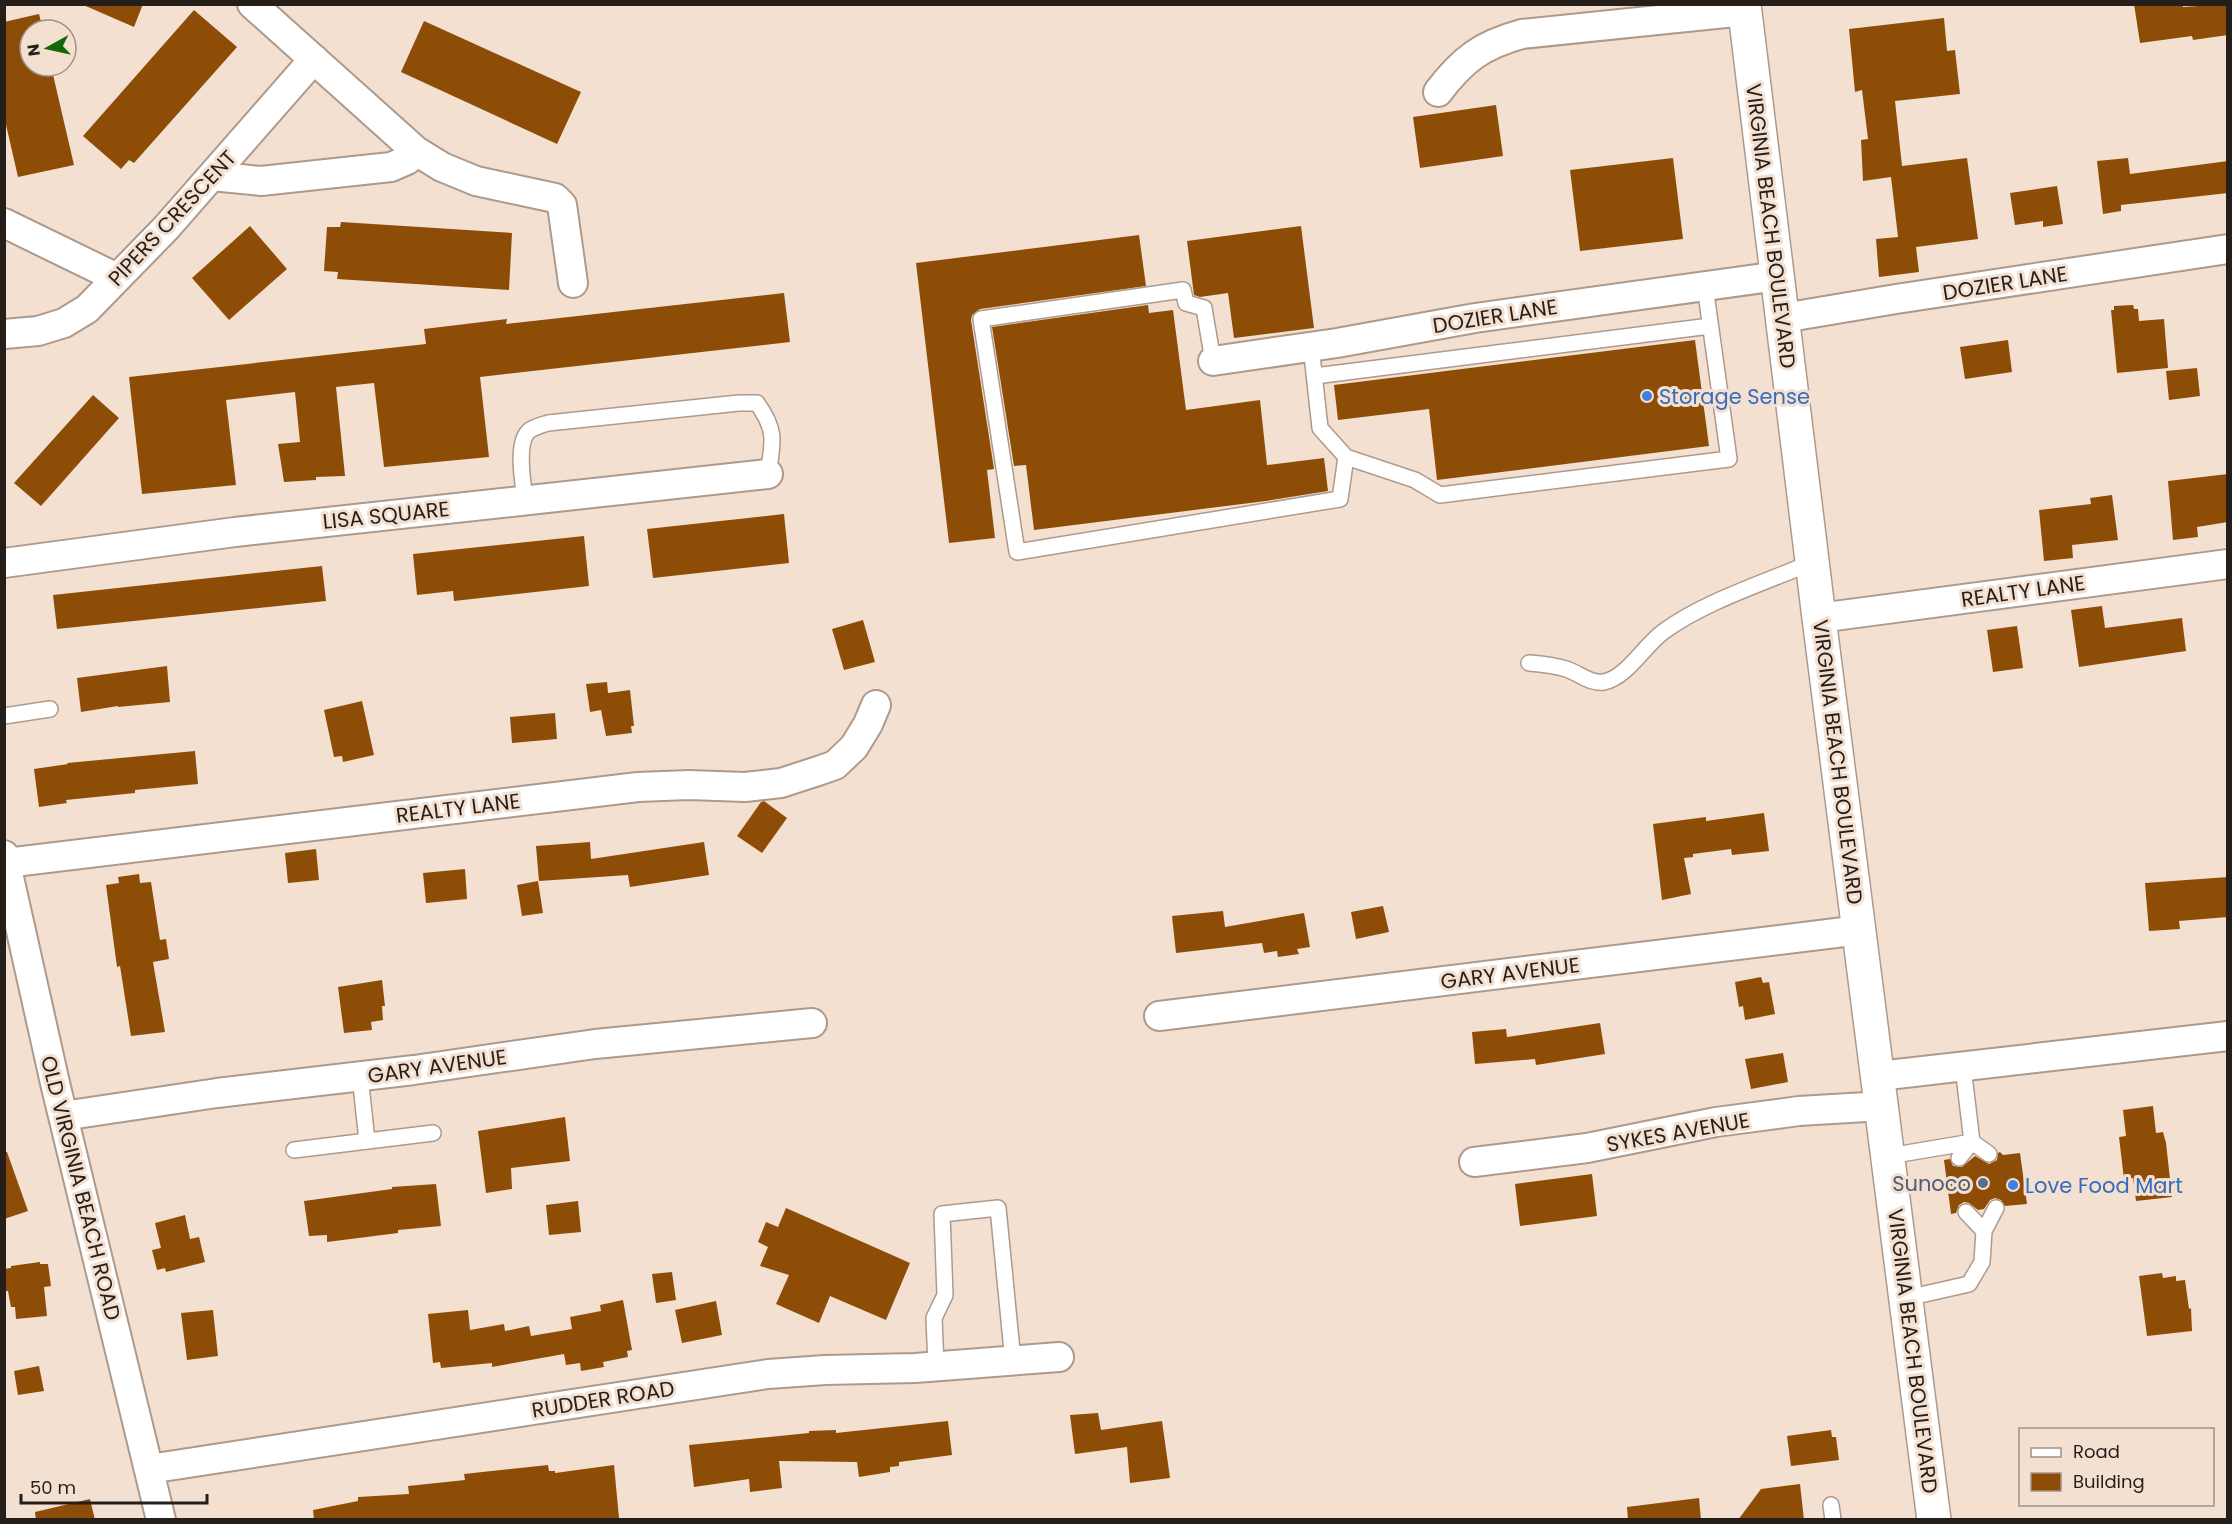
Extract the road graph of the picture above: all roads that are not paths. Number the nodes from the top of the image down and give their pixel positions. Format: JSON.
{"nodes":[{"id":1,"x":252,"y":4,"type":"edge"},
{"id":2,"x":1744,"y":8,"type":"edge"},
{"id":3,"x":314,"y":59,"type":"junction"},
{"id":4,"x":1438,"y":92,"type":"dead end"},
{"id":5,"x":416,"y":151,"type":"junction"},
{"id":6,"x":212,"y":176,"type":"junction"},
{"id":7,"x":4,"y":223,"type":"edge"},
{"id":8,"x":2228,"y":249,"type":"edge"},
{"id":9,"x":1778,"y":276,"type":"junction"},
{"id":10,"x":117,"y":278,"type":"junction"},
{"id":11,"x":573,"y":283,"type":"dead end"},
{"id":12,"x":1705,"y":286,"type":"junction"},
{"id":13,"x":1783,"y":318,"type":"junction"},
{"id":14,"x":1710,"y":326,"type":"junction"},
{"id":15,"x":4,"y":334,"type":"edge"},
{"id":16,"x":1311,"y":346,"type":"junction"},
{"id":17,"x":1213,"y":361,"type":"joint"},
{"id":18,"x":1315,"y":376,"type":"junction"},
{"id":19,"x":1346,"y":457,"type":"junction"},
{"id":20,"x":768,"y":474,"type":"joint"},
{"id":21,"x":525,"y":499,"type":"junction"},
{"id":22,"x":1813,"y":562,"type":"junction"},
{"id":23,"x":4,"y":563,"type":"edge"},
{"id":24,"x":2228,"y":564,"type":"edge"},
{"id":25,"x":1819,"y":618,"type":"junction"},
{"id":26,"x":1529,"y":663,"type":"dead end"},
{"id":27,"x":876,"y":705,"type":"dead end"},
{"id":28,"x":50,"y":709,"type":"dead end"},
{"id":29,"x":4,"y":716,"type":"edge"},
{"id":30,"x":5,"y":859,"type":"edge"},
{"id":31,"x":1860,"y":930,"type":"junction"},
{"id":32,"x":1160,"y":1016,"type":"dead end"},
{"id":33,"x":812,"y":1023,"type":"dead end"},
{"id":34,"x":2228,"y":1036,"type":"edge"},
{"id":35,"x":1963,"y":1067,"type":"junction"},
{"id":36,"x":360,"y":1076,"type":"junction"},
{"id":37,"x":1881,"y":1091,"type":"junction"},
{"id":38,"x":63,"y":1116,"type":"junction"},
{"id":39,"x":433,"y":1133,"type":"dead end"},
{"id":40,"x":367,"y":1141,"type":"junction"},
{"id":41,"x":1972,"y":1142,"type":"junction"},
{"id":42,"x":294,"y":1150,"type":"dead end"},
{"id":43,"x":1989,"y":1154,"type":"dead end"},
{"id":44,"x":1889,"y":1156,"type":"junction"},
{"id":45,"x":1959,"y":1158,"type":"dead end"},
{"id":46,"x":1474,"y":1162,"type":"dead end"},
{"id":47,"x":1996,"y":1208,"type":"dead end"},
{"id":48,"x":1966,"y":1212,"type":"dead end"},
{"id":49,"x":1984,"y":1231,"type":"junction"},
{"id":50,"x":1906,"y":1298,"type":"junction"},
{"id":51,"x":1059,"y":1357,"type":"dead end"},
{"id":52,"x":1013,"y":1360,"type":"junction"},
{"id":53,"x":936,"y":1366,"type":"junction"},
{"id":54,"x":149,"y":1468,"type":"junction"},
{"id":55,"x":161,"y":1520,"type":"edge"},
{"id":56,"x":1934,"y":1520,"type":"edge"}],
"edges":[{"from":1,"to":3,"type":"street"},
{"from":2,"to":4,"type":"street"},
{"from":2,"to":9,"type":"main road","name":"VIRGINIA BEACH BOULEVARD"},
{"from":3,"to":5,"type":"street"},
{"from":3,"to":6,"type":"street","name":"PIPERS CRESCENT"},
{"from":5,"to":6,"type":"street"},
{"from":5,"to":11,"type":"street"},
{"from":6,"to":10,"type":"street","name":"PIPERS CRESCENT"},
{"from":7,"to":10,"type":"street"},
{"from":8,"to":13,"type":"street","name":"DOZIER LANE"},
{"from":9,"to":12,"type":"street","name":"DOZIER LANE"},
{"from":9,"to":13,"type":"main road","name":"VIRGINIA BEACH BOULEVARD"},
{"from":10,"to":15,"type":"street","name":"PIPERS CRESCENT"},
{"from":12,"to":14,"type":"lane"},
{"from":12,"to":16,"type":"street","name":"DOZIER LANE"},
{"from":13,"to":22,"type":"main road","name":"VIRGINIA BEACH BOULEVARD"},
{"from":14,"to":18,"type":"lane"},
{"from":14,"to":19,"type":"lane"},
{"from":16,"to":17,"type":"street","name":"DOZIER LANE"},
{"from":16,"to":18,"type":"lane"},
{"from":17,"to":19,"type":"lane"},
{"from":18,"to":19,"type":"lane"},
{"from":20,"to":21,"type":"street","name":"LISA SQUARE"},
{"from":20,"to":21,"type":"lane"},
{"from":21,"to":23,"type":"street","name":"LISA SQUARE"},
{"from":22,"to":25,"type":"main road","name":"VIRGINIA BEACH BOULEVARD"},
{"from":22,"to":26,"type":"lane"},
{"from":24,"to":25,"type":"street","name":"REALTY LANE"},
{"from":25,"to":31,"type":"main road","name":"VIRGINIA BEACH BOULEVARD"},
{"from":27,"to":30,"type":"street","name":"REALTY LANE"},
{"from":28,"to":29,"type":"lane"},
{"from":30,"to":38,"type":"street","name":"OLD VIRGINIA BEACH ROAD"},
{"from":31,"to":32,"type":"street","name":"GARY AVENUE"},
{"from":31,"to":37,"type":"main road","name":"VIRGINIA BEACH BOULEVARD"},
{"from":33,"to":36,"type":"street","name":"GARY AVENUE"},
{"from":34,"to":35,"type":"street","name":"SYKES AVENUE"},
{"from":35,"to":37,"type":"street","name":"SYKES AVENUE"},
{"from":35,"to":41,"type":"lane"},
{"from":36,"to":38,"type":"street","name":"GARY AVENUE"},
{"from":36,"to":40,"type":"lane"},
{"from":37,"to":44,"type":"main road","name":"VIRGINIA BEACH BOULEVARD"},
{"from":37,"to":46,"type":"street","name":"SYKES AVENUE"},
{"from":38,"to":54,"type":"street","name":"OLD VIRGINIA BEACH ROAD"},
{"from":39,"to":40,"type":"lane"},
{"from":40,"to":42,"type":"lane"},
{"from":41,"to":43,"type":"lane"},
{"from":41,"to":44,"type":"lane"},
{"from":41,"to":45,"type":"lane"},
{"from":44,"to":50,"type":"main road","name":"VIRGINIA BEACH BOULEVARD"},
{"from":47,"to":49,"type":"lane"},
{"from":48,"to":49,"type":"lane"},
{"from":49,"to":50,"type":"lane"},
{"from":50,"to":56,"type":"main road","name":"VIRGINIA BEACH BOULEVARD"},
{"from":51,"to":52,"type":"street","name":"RUDDER ROAD"},
{"from":52,"to":53,"type":"street","name":"RUDDER ROAD"},
{"from":52,"to":53,"type":"lane"},
{"from":53,"to":54,"type":"street","name":"RUDDER ROAD"},
{"from":54,"to":55,"type":"street","name":"OLD VIRGINIA BEACH ROAD"}]}
